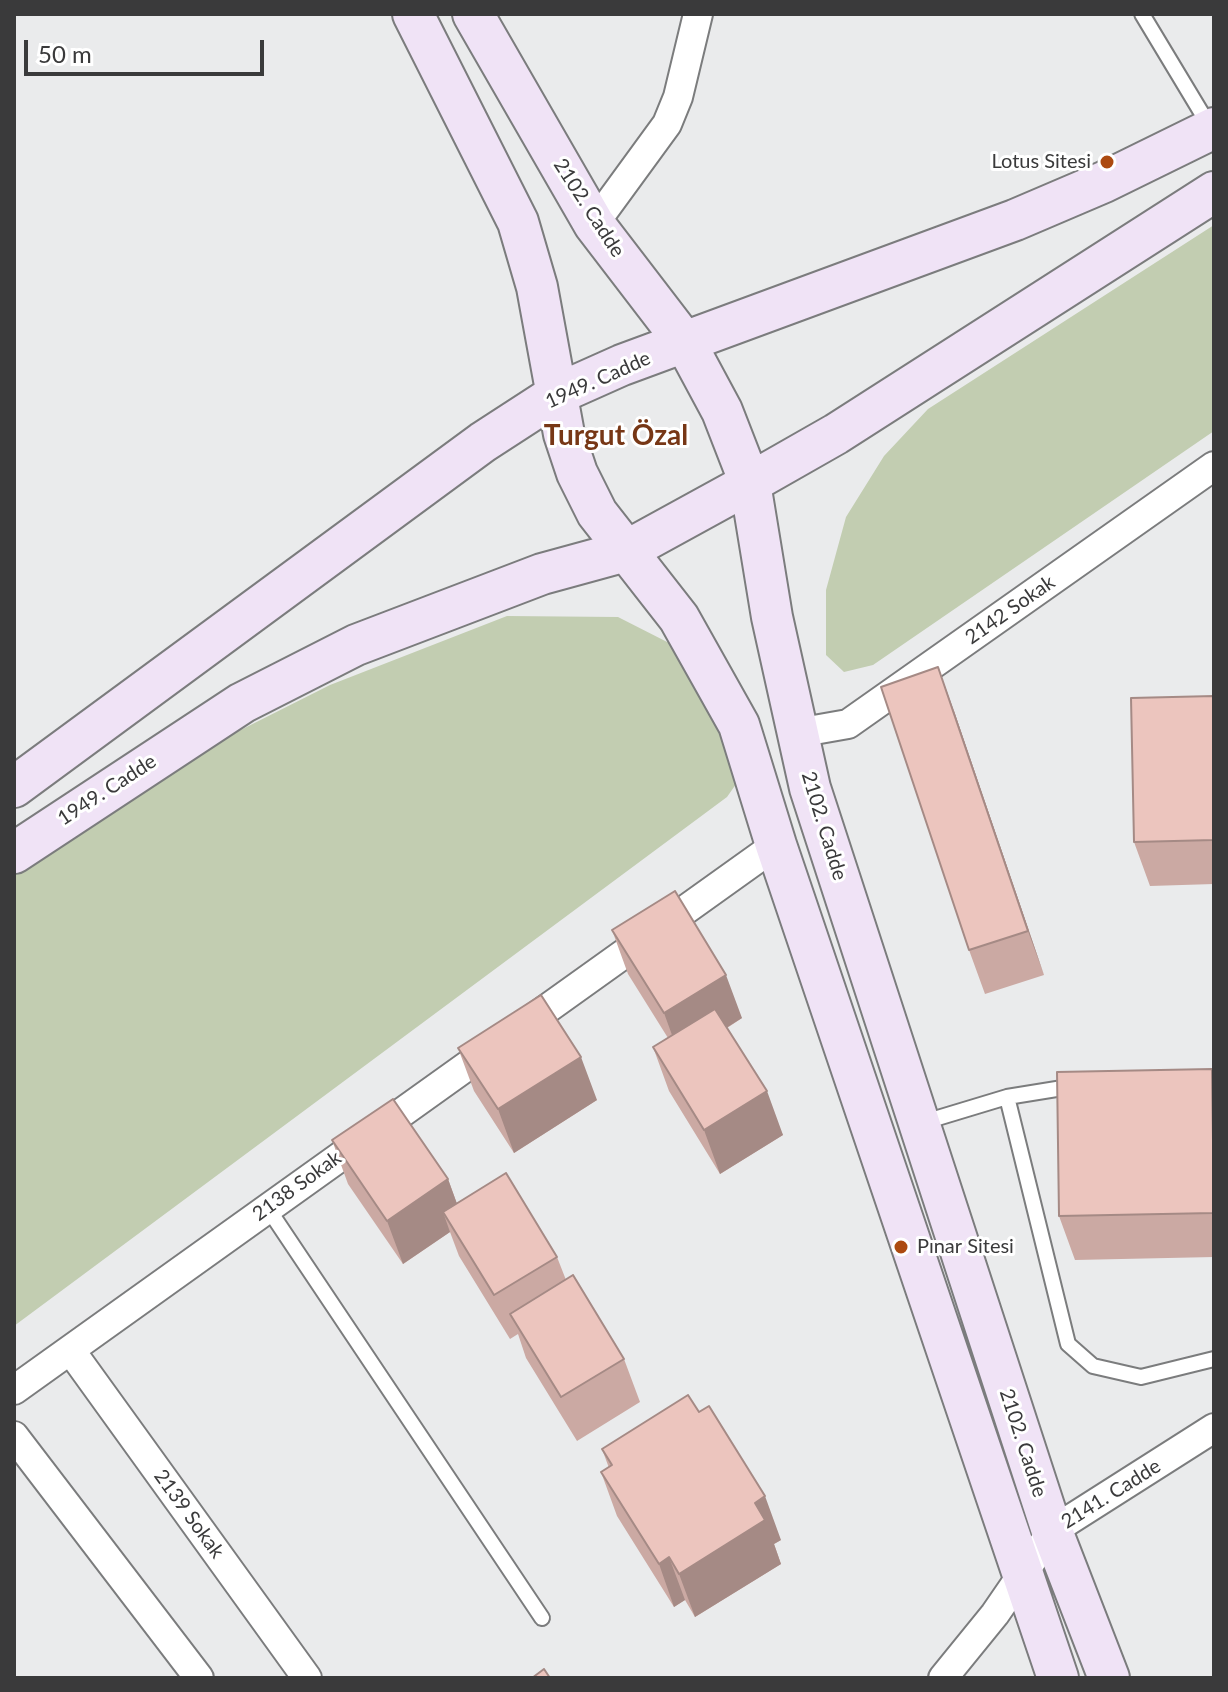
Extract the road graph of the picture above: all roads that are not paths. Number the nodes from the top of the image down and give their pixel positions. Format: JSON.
{"nodes":[{"id":1,"x":413,"y":14,"type":"edge"},
{"id":2,"x":473,"y":14,"type":"edge"},
{"id":3,"x":698,"y":14,"type":"edge"},
{"id":4,"x":1142,"y":14,"type":"edge"},
{"id":5,"x":1212,"y":128,"type":"edge"},
{"id":6,"x":1214,"y":192,"type":"edge"},
{"id":7,"x":594,"y":224,"type":"junction"},
{"id":8,"x":686,"y":344,"type":"junction"},
{"id":9,"x":557,"y":394,"type":"junction"},
{"id":10,"x":1214,"y":466,"type":"edge"},
{"id":11,"x":750,"y":483,"type":"junction"},
{"id":12,"x":626,"y":551,"type":"junction"},
{"id":13,"x":797,"y":733,"type":"junction"},
{"id":14,"x":14,"y":787,"type":"edge"},
{"id":15,"x":776,"y":845,"type":"junction"},
{"id":16,"x":14,"y":853,"type":"edge"},
{"id":17,"x":1087,"y":1088,"type":"edge"},
{"id":18,"x":1007,"y":1097,"type":"junction"},
{"id":19,"x":919,"y":1124,"type":"junction"},
{"id":20,"x":267,"y":1207,"type":"junction"},
{"id":21,"x":71,"y":1351,"type":"junction"},
{"id":22,"x":1214,"y":1359,"type":"edge"},
{"id":23,"x":14,"y":1390,"type":"edge"},
{"id":24,"x":1214,"y":1428,"type":"edge"},
{"id":25,"x":14,"y":1436,"type":"edge"},
{"id":26,"x":1052,"y":1531,"type":"junction"},
{"id":27,"x":1022,"y":1573,"type":"junction"},
{"id":28,"x":542,"y":1618,"type":"dead end"},
{"id":29,"x":199,"y":1678,"type":"edge"},
{"id":30,"x":307,"y":1678,"type":"edge"},
{"id":31,"x":943,"y":1678,"type":"edge"},
{"id":32,"x":1058,"y":1678,"type":"edge"},
{"id":33,"x":1109,"y":1678,"type":"edge"}],
"edges":[{"from":1,"to":9,"type":"street","name":"2102. Cadde"},
{"from":2,"to":7,"type":"street","name":"2102. Cadde"},
{"from":3,"to":7,"type":"street"},
{"from":4,"to":5,"type":"lane"},
{"from":5,"to":8,"type":"street","name":"1949. Cadde"},
{"from":6,"to":11,"type":"street","name":"1949. Cadde"},
{"from":7,"to":8,"type":"street","name":"2102. Cadde"},
{"from":8,"to":9,"type":"street","name":"1949. Cadde"},
{"from":8,"to":11,"type":"street","name":"2102. Cadde"},
{"from":9,"to":12,"type":"street","name":"2102. Cadde"},
{"from":9,"to":14,"type":"street","name":"1949. Cadde"},
{"from":10,"to":13,"type":"street","name":"2142 Sokak"},
{"from":11,"to":12,"type":"street","name":"1949. Cadde"},
{"from":11,"to":13,"type":"street","name":"2102. Cadde"},
{"from":12,"to":15,"type":"street","name":"2102. Cadde"},
{"from":12,"to":16,"type":"street","name":"1949. Cadde"},
{"from":13,"to":19,"type":"street","name":"2102. Cadde"},
{"from":15,"to":20,"type":"street","name":"2138 Sokak"},
{"from":15,"to":27,"type":"street","name":"2102. Cadde"},
{"from":17,"to":18,"type":"lane"},
{"from":18,"to":19,"type":"lane"},
{"from":18,"to":22,"type":"lane"},
{"from":19,"to":26,"type":"street","name":"2102. Cadde"},
{"from":20,"to":21,"type":"street","name":"2138 Sokak"},
{"from":20,"to":28,"type":"lane"},
{"from":21,"to":23,"type":"street","name":"2138 Sokak"},
{"from":21,"to":30,"type":"street","name":"2139 Sokak"},
{"from":24,"to":26,"type":"street","name":"2141. Cadde"},
{"from":25,"to":29,"type":"street"},
{"from":26,"to":27,"type":"street","name":"2141. Cadde"},
{"from":26,"to":33,"type":"street","name":"2102. Cadde"},
{"from":27,"to":31,"type":"street","name":"2141. Cadde"},
{"from":27,"to":32,"type":"street","name":"2102. Cadde"}]}
